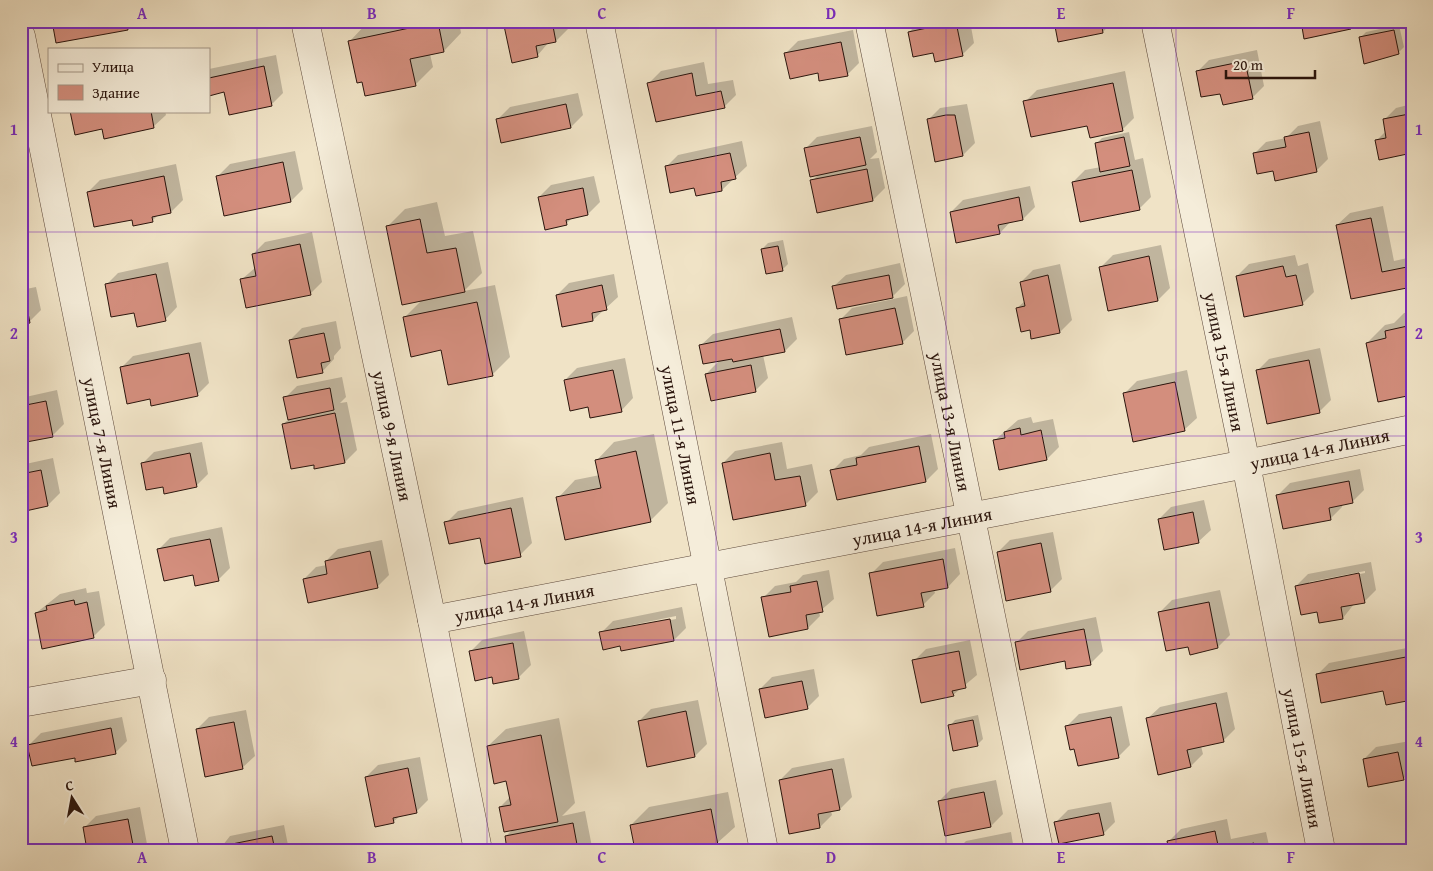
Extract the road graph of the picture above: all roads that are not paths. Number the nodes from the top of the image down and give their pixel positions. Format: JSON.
{"nodes":[{"id":1,"x":305,"y":21,"type":"edge"},
{"id":2,"x":599,"y":21,"type":"edge"},
{"id":3,"x":869,"y":21,"type":"edge"},
{"id":4,"x":1155,"y":21,"type":"edge"},
{"id":5,"x":21,"y":36,"type":"edge"},
{"id":6,"x":1412,"y":430,"type":"edge"},
{"id":7,"x":1246,"y":464,"type":"junction"},
{"id":8,"x":971,"y":517,"type":"junction"},
{"id":9,"x":709,"y":567,"type":"junction"},
{"id":10,"x":432,"y":620,"type":"junction"},
{"id":11,"x":152,"y":680,"type":"junction"},
{"id":12,"x":21,"y":703,"type":"edge"},
{"id":13,"x":185,"y":850,"type":"edge"},
{"id":14,"x":478,"y":850,"type":"edge"},
{"id":15,"x":764,"y":850,"type":"edge"},
{"id":16,"x":1039,"y":850,"type":"edge"},
{"id":17,"x":1321,"y":850,"type":"edge"}],
"edges":[{"from":1,"to":10,"type":"street","name":"улица 9-я Линия"},
{"from":2,"to":9,"type":"street","name":"улица 11-я Линия"},
{"from":3,"to":8,"type":"street","name":"улица 13-я Линия"},
{"from":4,"to":7,"type":"street","name":"улица 15-я Линия"},
{"from":5,"to":11,"type":"street","name":"улица 7-я Линия"},
{"from":6,"to":7,"type":"street","name":"улица 14-я Линия"},
{"from":7,"to":8,"type":"street","name":"улица 14-я Линия"},
{"from":7,"to":17,"type":"street","name":"улица 15-я Линия"},
{"from":8,"to":9,"type":"street","name":"улица 14-я Линия"},
{"from":8,"to":16,"type":"street","name":"улица 13-я Линия"},
{"from":9,"to":10,"type":"street","name":"улица 14-я Линия"},
{"from":9,"to":15,"type":"street","name":"улица 11-я Линия"},
{"from":10,"to":14,"type":"street","name":"улица 9-я Линия"},
{"from":11,"to":12,"type":"street"},
{"from":11,"to":13,"type":"street","name":"улица 7-я Линия"}]}
